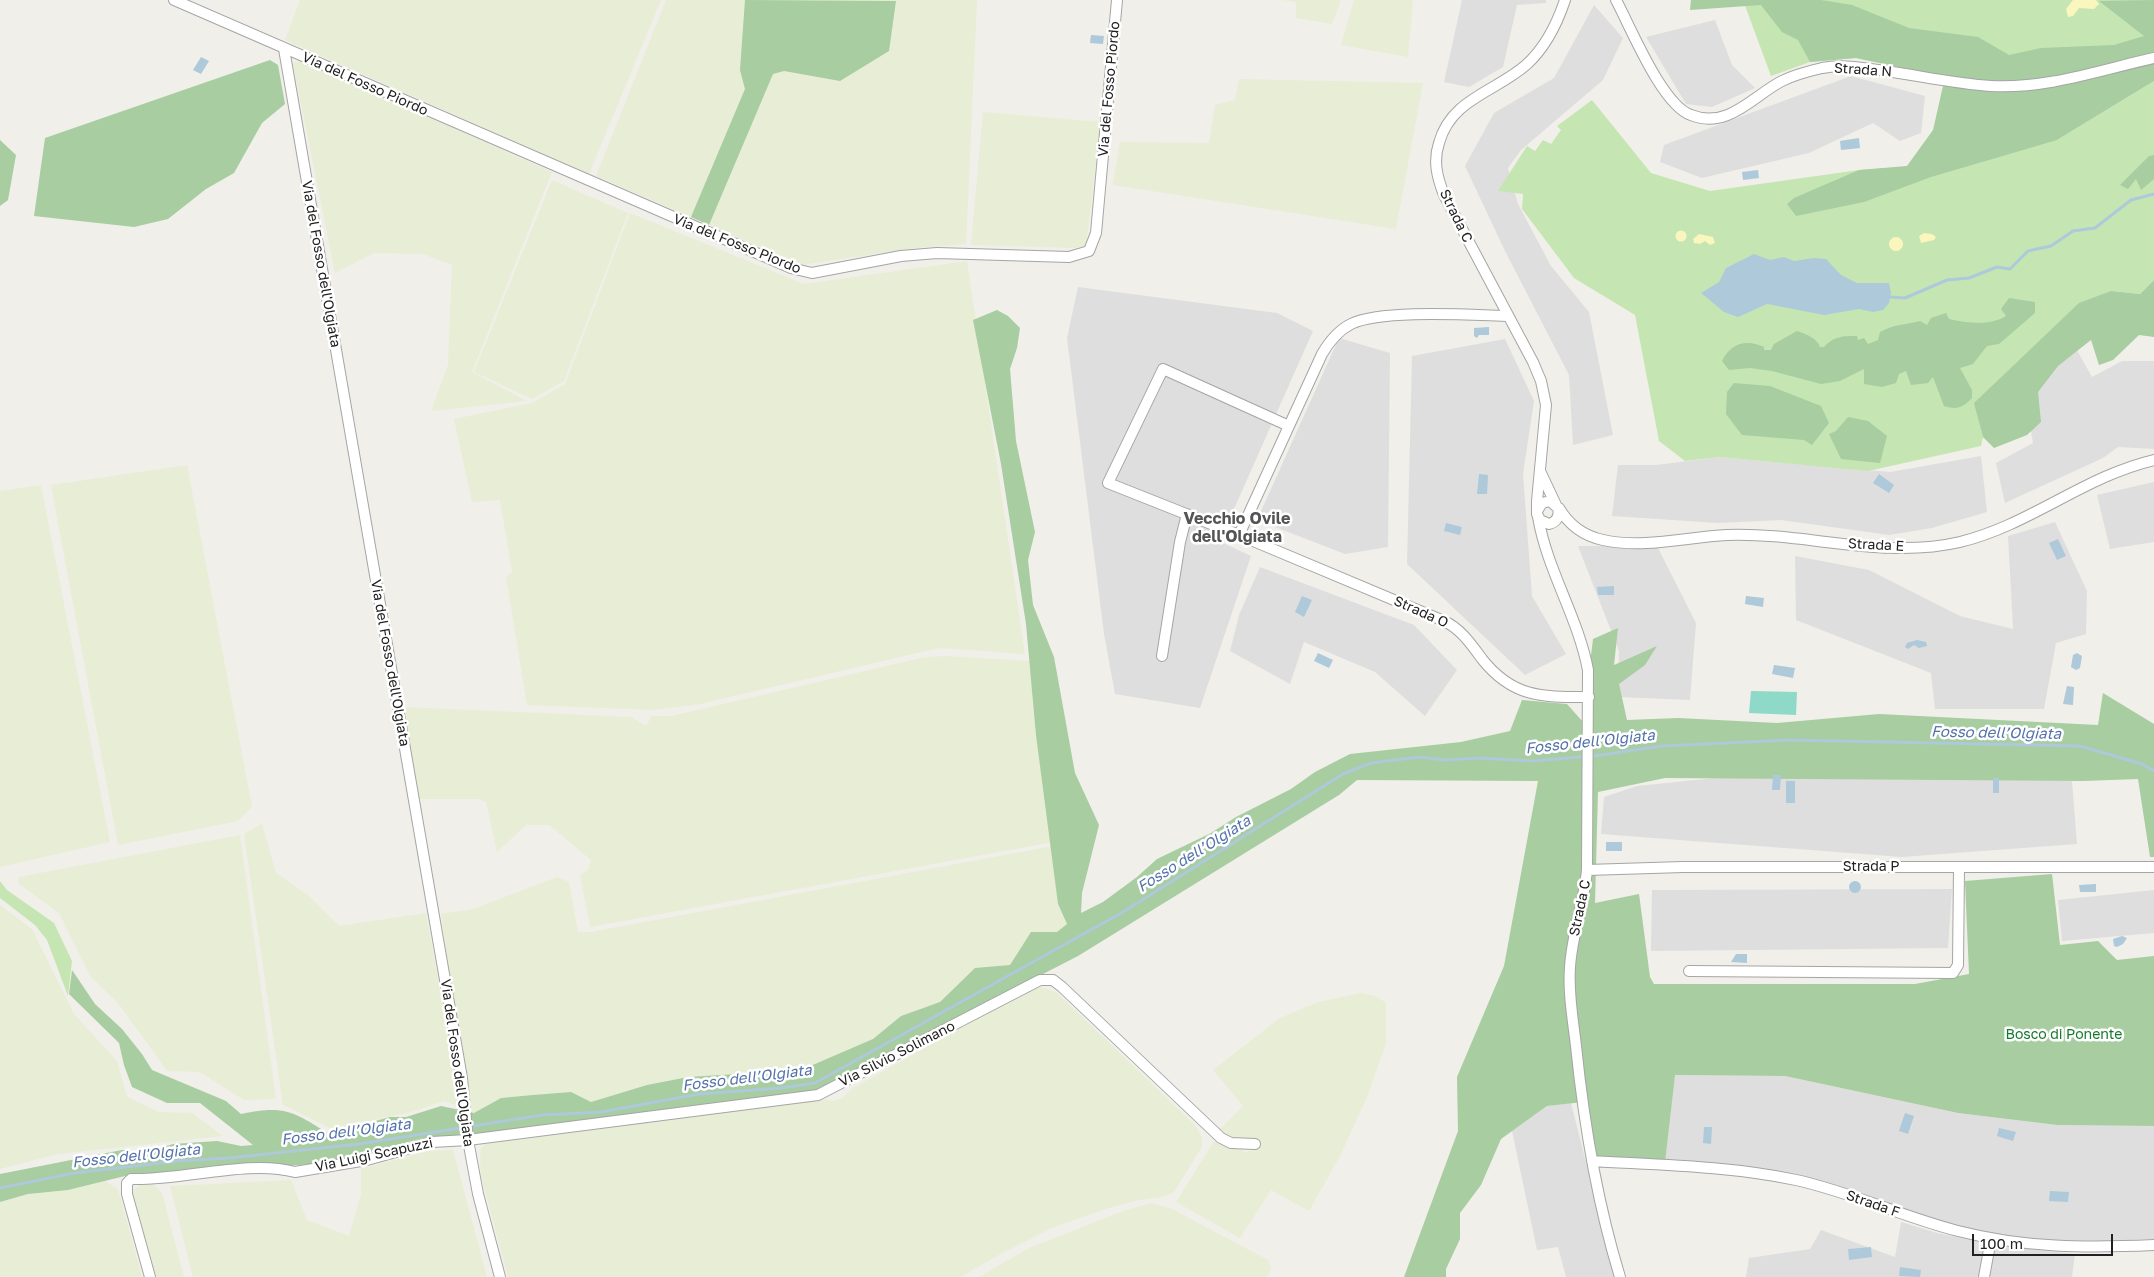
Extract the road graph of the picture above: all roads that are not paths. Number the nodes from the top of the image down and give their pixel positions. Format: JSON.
{"nodes":[{"id":1,"x":174,"y":0,"type":"edge"},
{"id":2,"x":1117,"y":0,"type":"edge"},
{"id":3,"x":1565,"y":0,"type":"edge"},
{"id":4,"x":1616,"y":0,"type":"edge"},
{"id":5,"x":284,"y":49,"type":"junction"},
{"id":6,"x":2154,"y":58,"type":"edge"},
{"id":7,"x":1508,"y":316,"type":"junction"},
{"id":8,"x":1288,"y":426,"type":"junction"},
{"id":9,"x":2154,"y":460,"type":"edge"},
{"id":10,"x":1540,"y":470,"type":"junction"},
{"id":11,"x":1557,"y":506,"type":"junction"},
{"id":12,"x":1187,"y":514,"type":"junction"},
{"id":13,"x":1538,"y":514,"type":"junction"},
{"id":14,"x":1550,"y":523,"type":"junction"},
{"id":15,"x":1583,"y":532,"type":"junction"},
{"id":16,"x":1239,"y":535,"type":"junction"},
{"id":17,"x":1543,"y":542,"type":"junction"},
{"id":18,"x":1162,"y":656,"type":"dead end"},
{"id":19,"x":1589,"y":697,"type":"junction"},
{"id":20,"x":1959,"y":867,"type":"junction"},
{"id":21,"x":2154,"y":867,"type":"edge"},
{"id":22,"x":1587,"y":870,"type":"junction"},
{"id":23,"x":1689,"y":972,"type":"dead end"},
{"id":24,"x":468,"y":1131,"type":"junction"},
{"id":25,"x":1255,"y":1144,"type":"dead end"},
{"id":26,"x":1592,"y":1161,"type":"junction"},
{"id":27,"x":1991,"y":1239,"type":"junction"},
{"id":28,"x":2154,"y":1245,"type":"edge"},
{"id":29,"x":150,"y":1277,"type":"edge"},
{"id":30,"x":500,"y":1277,"type":"edge"},
{"id":31,"x":1620,"y":1277,"type":"edge"},
{"id":32,"x":1984,"y":1277,"type":"edge"}],
"edges":[{"from":1,"to":5,"type":"street","name":"Via del Fosso Piordo"},
{"from":2,"to":5,"type":"street","name":"Via del Fosso Piordo"},
{"from":3,"to":7,"type":"street","name":"Strada C"},
{"from":4,"to":6,"type":"street","name":"Strada N"},
{"from":5,"to":24,"type":"street","name":"Via del Fosso dell'Olgiata"},
{"from":7,"to":8,"type":"street"},
{"from":7,"to":10,"type":"street","name":"Strada C"},
{"from":8,"to":12,"type":"street","name":"Strada O"},
{"from":8,"to":16,"type":"street"},
{"from":9,"to":15,"type":"street","name":"Strada E"},
{"from":10,"to":11,"type":"street"},
{"from":10,"to":13,"type":"street","name":"Strada C"},
{"from":11,"to":13,"type":"street"},
{"from":11,"to":14,"type":"street"},
{"from":11,"to":15,"type":"street","name":"Strada E"},
{"from":12,"to":16,"type":"street","name":"Strada O"},
{"from":12,"to":18,"type":"street"},
{"from":13,"to":14,"type":"street"},
{"from":13,"to":17,"type":"street","name":"Strada C"},
{"from":14,"to":15,"type":"street","name":"Strada E"},
{"from":14,"to":17,"type":"street"},
{"from":16,"to":19,"type":"street","name":"Strada O"},
{"from":17,"to":19,"type":"street","name":"Strada C"},
{"from":19,"to":22,"type":"street","name":"Strada C"},
{"from":20,"to":21,"type":"street","name":"Strada P"},
{"from":20,"to":22,"type":"street","name":"Strada P"},
{"from":20,"to":23,"type":"street"},
{"from":22,"to":26,"type":"street","name":"Strada C"},
{"from":24,"to":25,"type":"street","name":"Via Silvio Solimano"},
{"from":24,"to":29,"type":"street","name":"Via Luigi Scapuzzi"},
{"from":24,"to":30,"type":"street","name":"Via del Fosso dell'Olgiata"},
{"from":26,"to":27,"type":"street","name":"Strada F"},
{"from":26,"to":31,"type":"street","name":"Strada C"},
{"from":27,"to":28,"type":"street","name":"Strada F"},
{"from":27,"to":32,"type":"street"}]}
